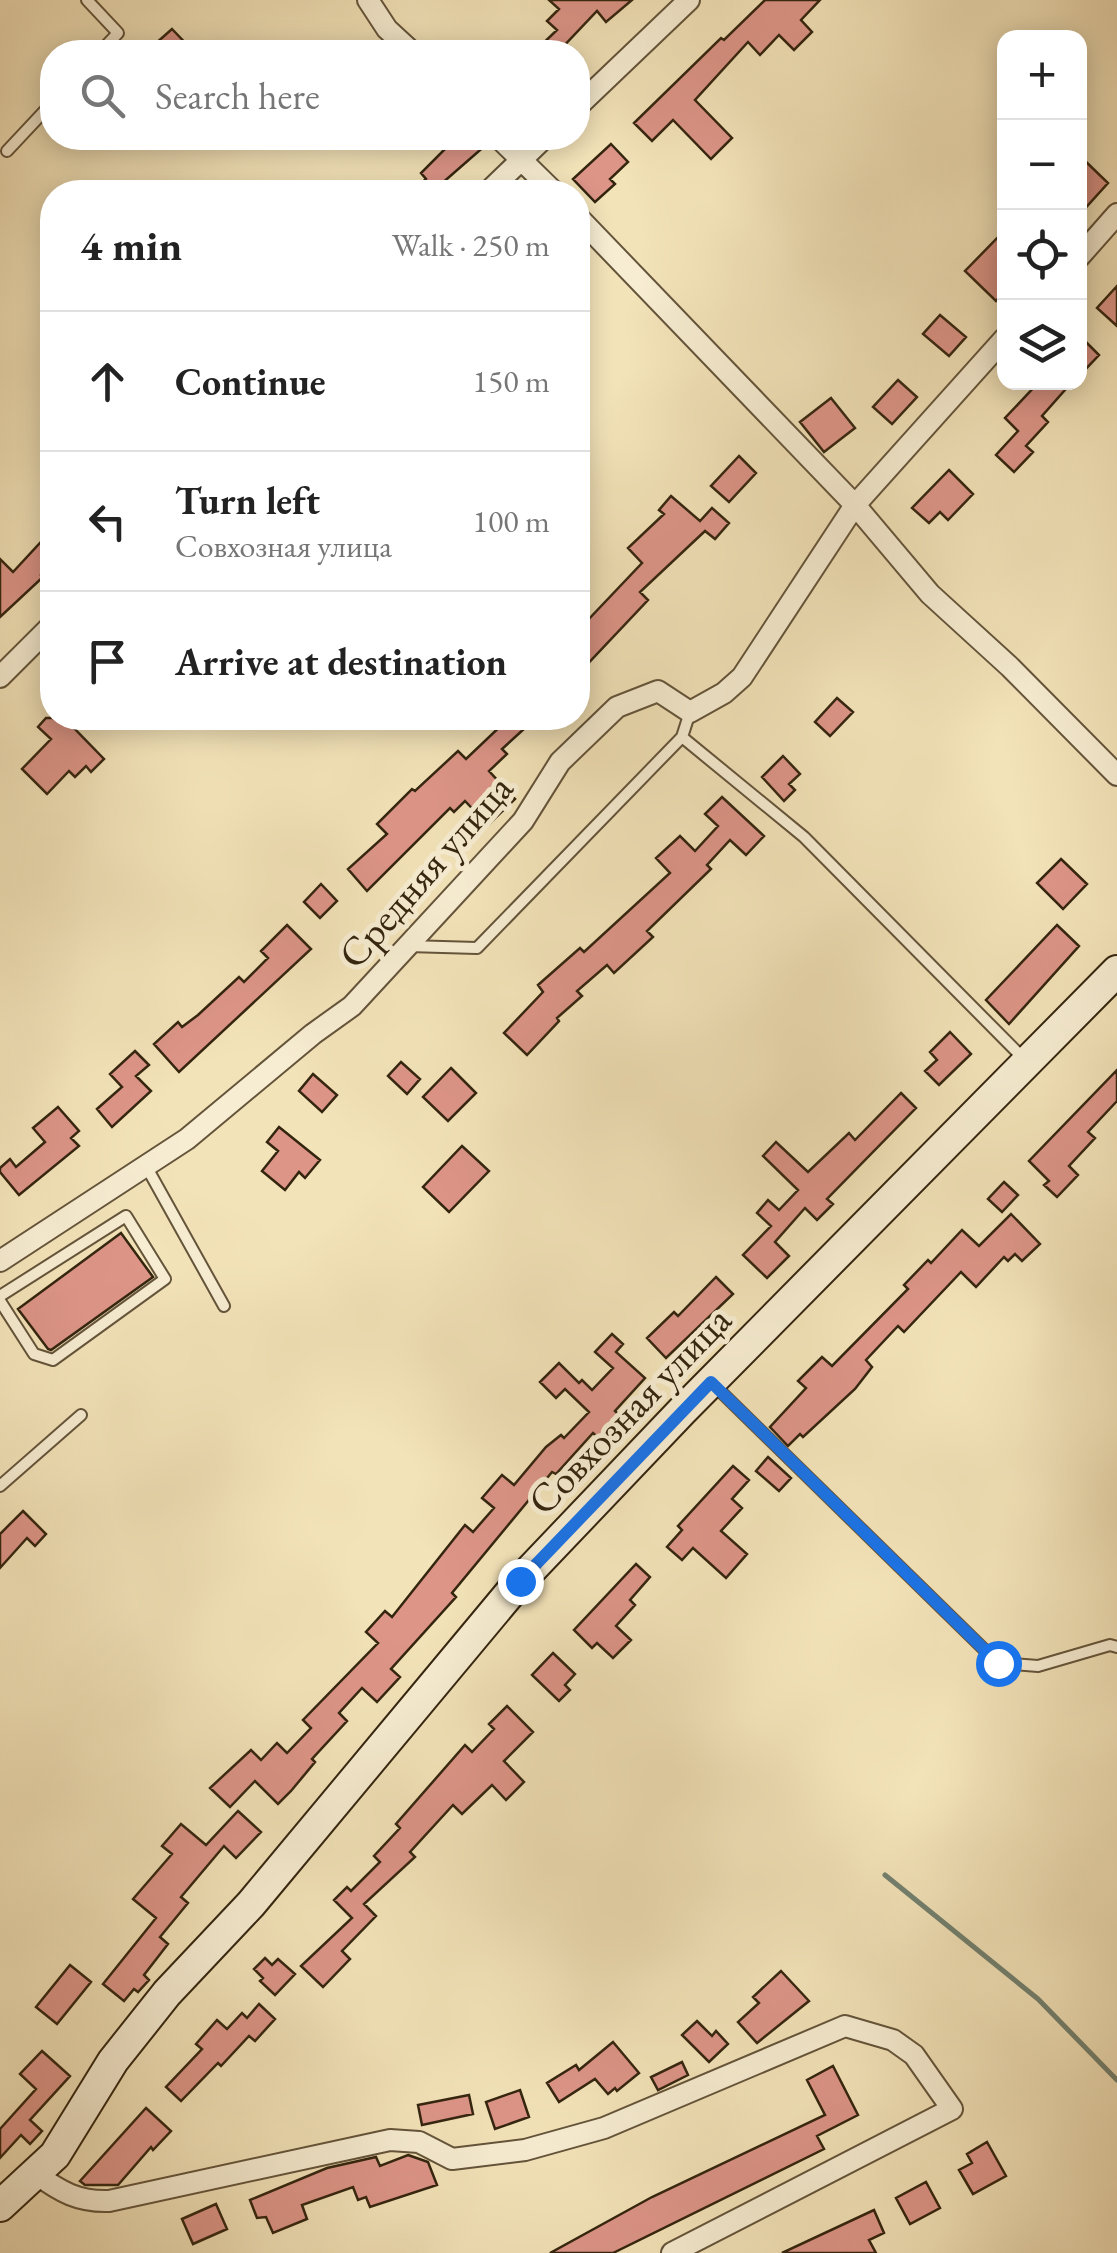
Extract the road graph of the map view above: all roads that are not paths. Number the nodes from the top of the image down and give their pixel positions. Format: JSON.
{"nodes":[{"id":1,"x":86,"y":0,"type":"edge"},
{"id":2,"x":368,"y":0,"type":"edge"},
{"id":3,"x":689,"y":0,"type":"edge"},
{"id":4,"x":111,"y":40,"type":"edge"},
{"id":5,"x":400,"y":40,"type":"edge"},
{"id":6,"x":590,"y":95,"type":"edge"},
{"id":7,"x":40,"y":116,"type":"edge"},
{"id":8,"x":512,"y":150,"type":"edge"},
{"id":9,"x":531,"y":150,"type":"edge"},
{"id":10,"x":7,"y":151,"type":"dead end"},
{"id":11,"x":521,"y":159,"type":"junction"},
{"id":12,"x":500,"y":180,"type":"edge"},
{"id":13,"x":542,"y":180,"type":"edge"},
{"id":14,"x":1117,"y":214,"type":"edge"},
{"id":15,"x":590,"y":229,"type":"edge"},
{"id":16,"x":1087,"y":248,"type":"edge"},
{"id":17,"x":997,"y":347,"type":"edge"},
{"id":18,"x":855,"y":505,"type":"junction"},
{"id":19,"x":40,"y":637,"type":"edge"},
{"id":20,"x":0,"y":677,"type":"edge"},
{"id":21,"x":690,"y":712,"type":"junction"},
{"id":22,"x":682,"y":737,"type":"junction"},
{"id":23,"x":1117,"y":775,"type":"edge"},
{"id":24,"x":408,"y":946,"type":"junction"},
{"id":25,"x":1117,"y":971,"type":"edge"},
{"id":26,"x":1028,"y":1062,"type":"junction"},
{"id":27,"x":146,"y":1165,"type":"junction"},
{"id":28,"x":0,"y":1261,"type":"edge"},
{"id":29,"x":0,"y":1299,"type":"edge"},
{"id":30,"x":224,"y":1306,"type":"dead end"},
{"id":31,"x":711,"y":1382,"type":"junction"},
{"id":32,"x":81,"y":1415,"type":"dead end"},
{"id":33,"x":0,"y":1486,"type":"edge"},
{"id":34,"x":1117,"y":1647,"type":"edge"},
{"id":35,"x":36,"y":2174,"type":"junction"},
{"id":36,"x":0,"y":2206,"type":"edge"},
{"id":37,"x":672,"y":2253,"type":"edge"}],
"edges":[{"from":1,"to":4,"type":"lane"},
{"from":2,"to":5,"type":"street"},
{"from":3,"to":6,"type":"street"},
{"from":7,"to":10,"type":"lane"},
{"from":8,"to":11,"type":"street"},
{"from":9,"to":11,"type":"street"},
{"from":11,"to":12,"type":"street"},
{"from":11,"to":13,"type":"street"},
{"from":14,"to":16,"type":"street"},
{"from":15,"to":18,"type":"street"},
{"from":17,"to":18,"type":"street"},
{"from":18,"to":21,"type":"street"},
{"from":18,"to":23,"type":"street"},
{"from":19,"to":20,"type":"street"},
{"from":21,"to":22,"type":"lane"},
{"from":21,"to":24,"type":"street","name":"Средняя улица"},
{"from":22,"to":24,"type":"lane"},
{"from":22,"to":26,"type":"lane"},
{"from":24,"to":27,"type":"street","name":"Средняя улица"},
{"from":25,"to":26,"type":"street","name":"Совхозная улица"},
{"from":26,"to":31,"type":"street","name":"Совхозная улица"},
{"from":27,"to":28,"type":"street","name":"Средняя улица"},
{"from":27,"to":30,"type":"lane"},
{"from":29,"to":29,"type":"lane"},
{"from":31,"to":34,"type":"lane"},
{"from":31,"to":35,"type":"street","name":"Совхозная улица"},
{"from":32,"to":33,"type":"lane"},
{"from":35,"to":36,"type":"street","name":"Совхозная улица"},
{"from":35,"to":37,"type":"street"}]}
